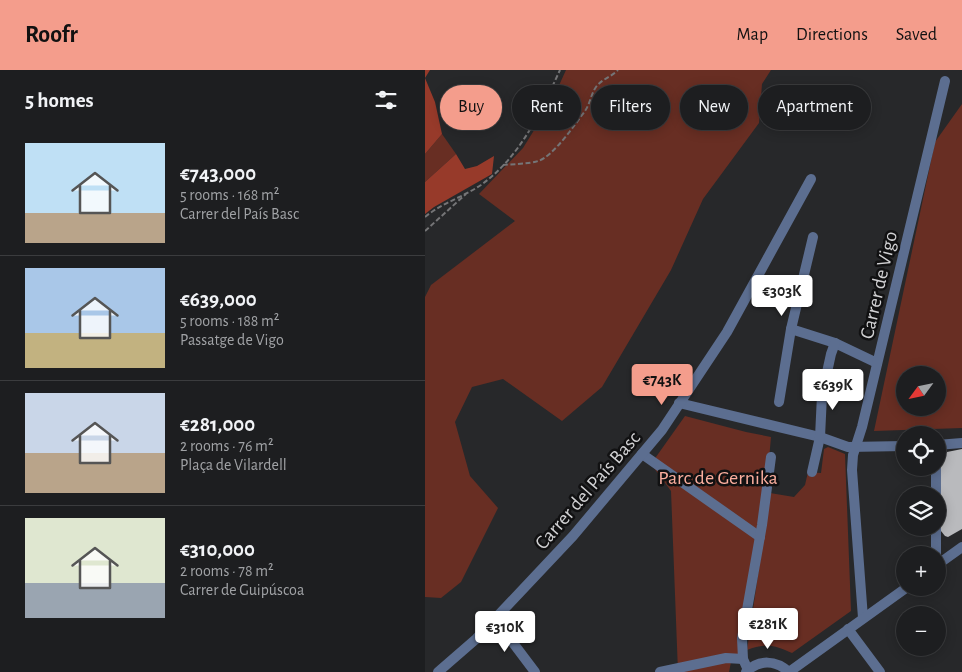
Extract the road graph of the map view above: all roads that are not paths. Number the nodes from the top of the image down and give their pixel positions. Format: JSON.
{"nodes":[{"id":1,"x":945,"y":80,"type":"dead end"},
{"id":2,"x":811,"y":179,"type":"dead end"},
{"id":3,"x":813,"y":237,"type":"dead end"},
{"id":4,"x":791,"y":329,"type":"junction"},
{"id":5,"x":835,"y":343,"type":"junction"},
{"id":6,"x":877,"y":363,"type":"junction"},
{"id":7,"x":779,"y":402,"type":"dead end"},
{"id":8,"x":679,"y":403,"type":"junction"},
{"id":9,"x":820,"y":437,"type":"junction"},
{"id":10,"x":962,"y":443,"type":"edge"},
{"id":11,"x":946,"y":444,"type":"edge"},
{"id":12,"x":896,"y":446,"type":"edge"},
{"id":13,"x":856,"y":447,"type":"junction"},
{"id":14,"x":641,"y":454,"type":"junction"},
{"id":15,"x":771,"y":457,"type":"dead end"},
{"id":16,"x":812,"y":472,"type":"dead end"},
{"id":17,"x":759,"y":537,"type":"junction"},
{"id":18,"x":962,"y":547,"type":"edge"},
{"id":19,"x":946,"y":559,"type":"edge"},
{"id":20,"x":896,"y":594,"type":"edge"},
{"id":21,"x":863,"y":618,"type":"junction"},
{"id":22,"x":495,"y":619,"type":"junction"},
{"id":23,"x":848,"y":629,"type":"junction"},
{"id":24,"x":743,"y":659,"type":"junction"},
{"id":25,"x":747,"y":671,"type":"edge"},
{"id":26,"x":438,"y":672,"type":"edge"},
{"id":27,"x":535,"y":672,"type":"edge"},
{"id":28,"x":660,"y":672,"type":"edge"},
{"id":29,"x":789,"y":672,"type":"edge"},
{"id":30,"x":880,"y":672,"type":"edge"}],
"edges":[{"from":1,"to":6,"type":"street","name":"Carrer de Vigo"},
{"from":2,"to":8,"type":"street","name":"Carrer del País Basc"},
{"from":3,"to":4,"type":"street"},
{"from":4,"to":5,"type":"street"},
{"from":4,"to":7,"type":"street"},
{"from":5,"to":6,"type":"street"},
{"from":5,"to":9,"type":"street"},
{"from":6,"to":13,"type":"street","name":"Carrer de Vigo"},
{"from":8,"to":9,"type":"street"},
{"from":8,"to":14,"type":"street","name":"Carrer del País Basc"},
{"from":9,"to":13,"type":"street"},
{"from":9,"to":16,"type":"street"},
{"from":10,"to":11,"type":"street"},
{"from":12,"to":13,"type":"street"},
{"from":13,"to":21,"type":"street","name":"Carrer de Vigo"},
{"from":14,"to":17,"type":"street"},
{"from":14,"to":22,"type":"street","name":"Carrer del País Basc"},
{"from":15,"to":17,"type":"street"},
{"from":17,"to":24,"type":"street"},
{"from":18,"to":19,"type":"street"},
{"from":20,"to":21,"type":"street"},
{"from":21,"to":23,"type":"street"},
{"from":22,"to":26,"type":"street","name":"Carrer del País Basc"},
{"from":22,"to":27,"type":"street"},
{"from":23,"to":29,"type":"street"},
{"from":23,"to":30,"type":"street"},
{"from":24,"to":25,"type":"street"},
{"from":24,"to":28,"type":"street"},
{"from":25,"to":29,"type":"street"}]}
